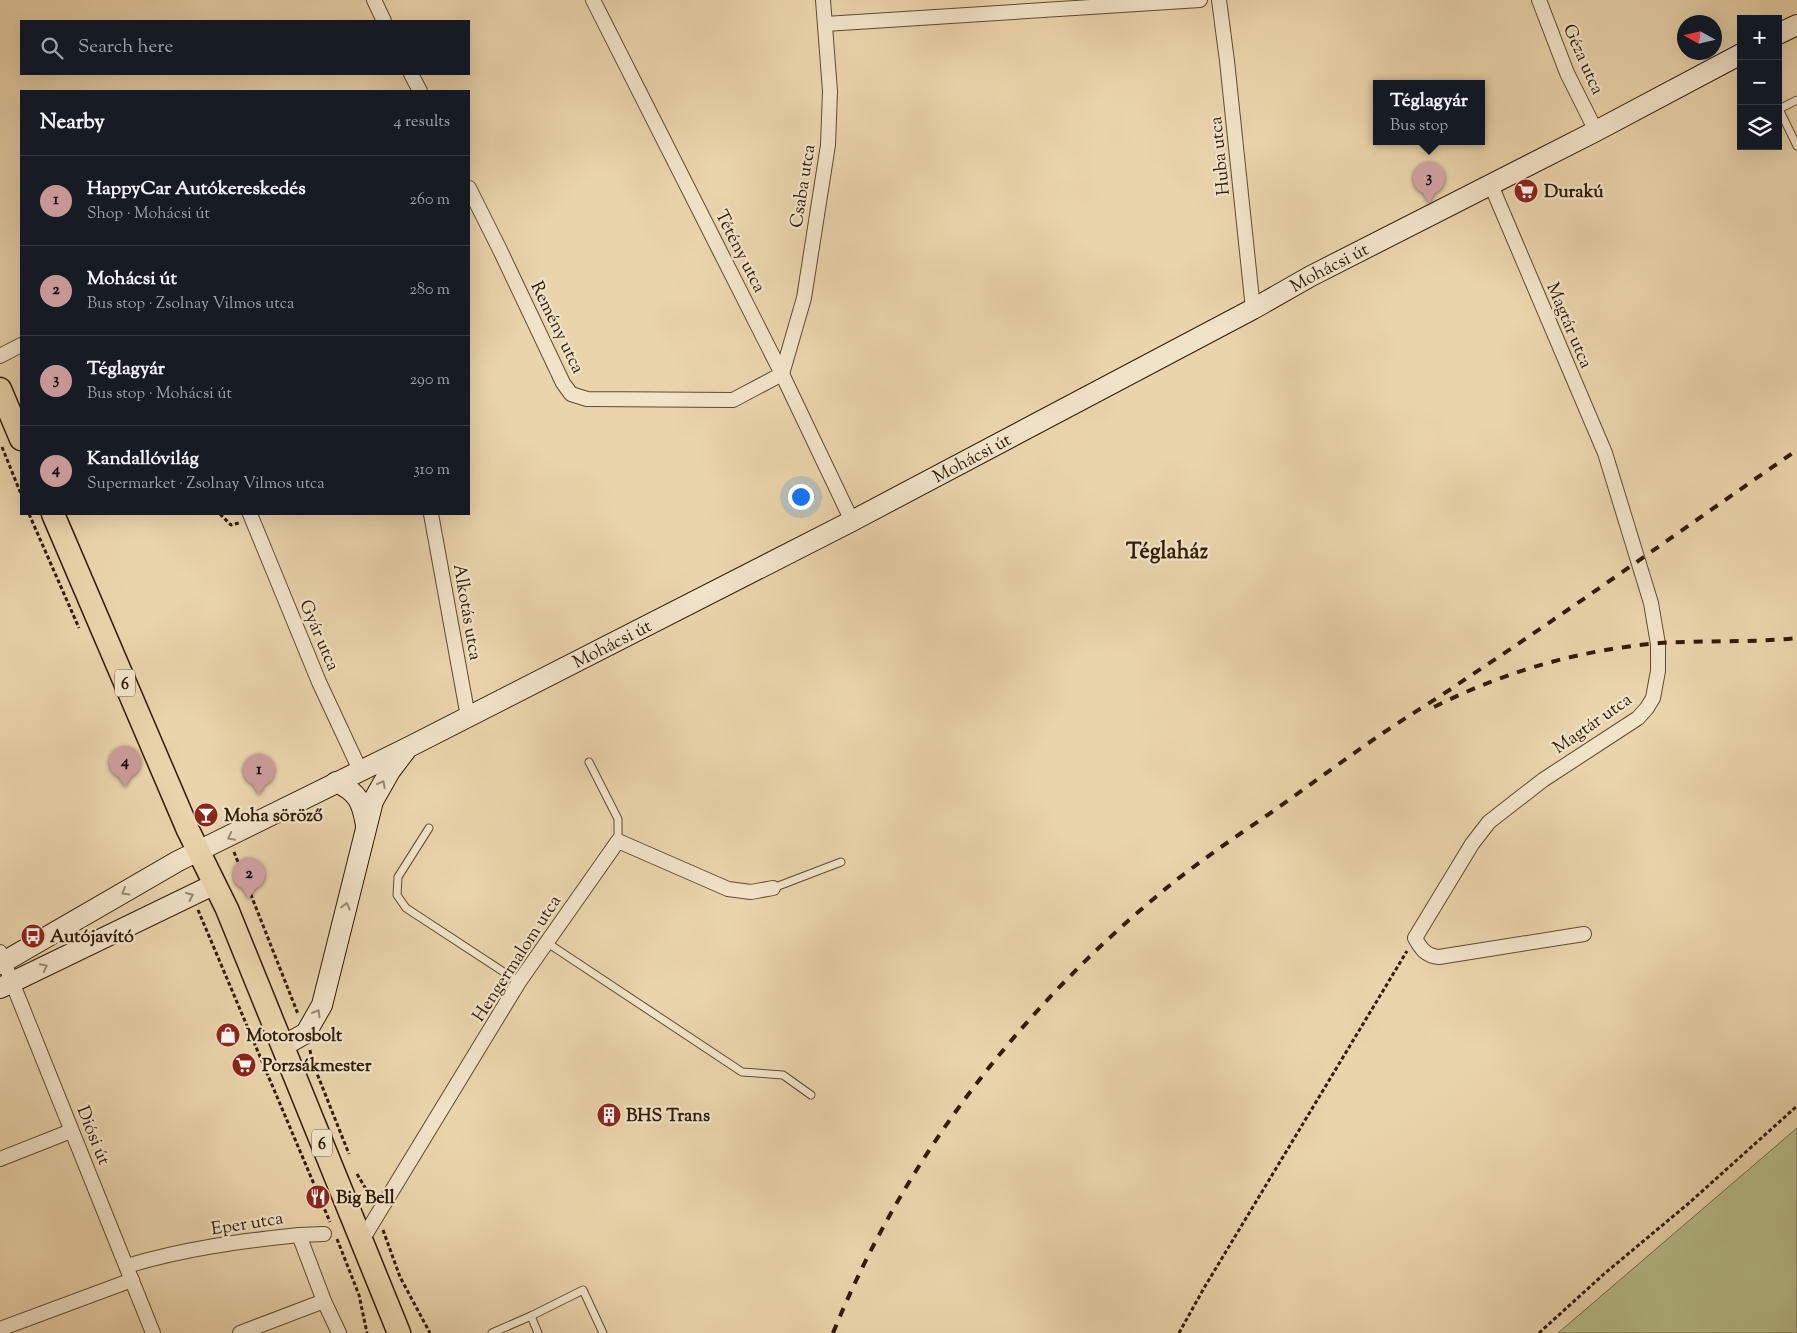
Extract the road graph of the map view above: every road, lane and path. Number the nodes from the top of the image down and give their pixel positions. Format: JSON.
{"nodes":[{"id":1,"x":374,"y":0,"type":"edge"},
{"id":2,"x":593,"y":0,"type":"edge"},
{"id":3,"x":823,"y":0,"type":"edge"},
{"id":4,"x":1200,"y":0,"type":"edge"},
{"id":5,"x":1219,"y":0,"type":"edge"},
{"id":6,"x":1539,"y":0,"type":"edge"},
{"id":7,"x":384,"y":20,"type":"edge"},
{"id":8,"x":825,"y":24,"type":"junction"},
{"id":9,"x":1797,"y":25,"type":"edge"},
{"id":10,"x":1782,"y":32,"type":"edge"},
{"id":11,"x":1737,"y":56,"type":"edge"},
{"id":12,"x":412,"y":75,"type":"edge"},
{"id":13,"x":419,"y":90,"type":"edge"},
{"id":14,"x":1797,"y":100,"type":"edge"},
{"id":15,"x":1596,"y":131,"type":"junction"},
{"id":16,"x":1797,"y":146,"type":"edge"},
{"id":17,"x":1491,"y":185,"type":"junction"},
{"id":18,"x":470,"y":190,"type":"edge"},
{"id":19,"x":1253,"y":309,"type":"junction"},
{"id":20,"x":20,"y":346,"type":"edge"},
{"id":21,"x":0,"y":356,"type":"edge"},
{"id":22,"x":782,"y":374,"type":"junction"},
{"id":23,"x":0,"y":389,"type":"edge"},
{"id":24,"x":20,"y":437,"type":"edge"},
{"id":25,"x":0,"y":442,"type":"edge"},
{"id":26,"x":20,"y":492,"type":"edge"},
{"id":27,"x":29,"y":515,"type":"edge"},
{"id":28,"x":53,"y":515,"type":"edge"},
{"id":29,"x":221,"y":515,"type":"edge"},
{"id":30,"x":430,"y":515,"type":"edge"},
{"id":31,"x":251,"y":517,"type":"edge"},
{"id":32,"x":852,"y":520,"type":"junction"},
{"id":33,"x":83,"y":636,"type":"dead end"},
{"id":34,"x":468,"y":717,"type":"junction"},
{"id":35,"x":409,"y":747,"type":"junction"},
{"id":36,"x":589,"y":762,"type":"dead end"},
{"id":37,"x":360,"y":770,"type":"junction"},
{"id":38,"x":336,"y":782,"type":"junction"},
{"id":39,"x":366,"y":827,"type":"junction"},
{"id":40,"x":429,"y":828,"type":"dead end"},
{"id":41,"x":618,"y":840,"type":"junction"},
{"id":42,"x":199,"y":852,"type":"junction"},
{"id":43,"x":841,"y":862,"type":"dead end"},
{"id":44,"x":215,"y":884,"type":"junction"},
{"id":45,"x":774,"y":888,"type":"joint"},
{"id":46,"x":192,"y":896,"type":"junction"},
{"id":47,"x":1584,"y":934,"type":"dead end"},
{"id":48,"x":1415,"y":938,"type":"junction"},
{"id":49,"x":546,"y":942,"type":"junction"},
{"id":50,"x":1,"y":959,"type":"edge"},
{"id":51,"x":520,"y":982,"type":"junction"},
{"id":52,"x":6,"y":985,"type":"edge"},
{"id":53,"x":283,"y":1046,"type":"junction"},
{"id":54,"x":811,"y":1095,"type":"dead end"},
{"id":55,"x":1797,"y":1106,"type":"edge"},
{"id":56,"x":71,"y":1131,"type":"junction"},
{"id":57,"x":0,"y":1159,"type":"edge"},
{"id":58,"x":329,"y":1230,"type":"junction"},
{"id":59,"x":299,"y":1235,"type":"junction"},
{"id":60,"x":362,"y":1240,"type":"junction"},
{"id":61,"x":127,"y":1266,"type":"junction"},
{"id":62,"x":132,"y":1280,"type":"junction"},
{"id":63,"x":324,"y":1301,"type":"junction"},
{"id":64,"x":531,"y":1316,"type":"junction"},
{"id":65,"x":0,"y":1329,"type":"edge"},
{"id":66,"x":402,"y":1332,"type":"edge"},
{"id":67,"x":153,"y":1333,"type":"edge"},
{"id":68,"x":240,"y":1333,"type":"edge"},
{"id":69,"x":339,"y":1333,"type":"edge"},
{"id":70,"x":367,"y":1333,"type":"edge"},
{"id":71,"x":492,"y":1333,"type":"edge"},
{"id":72,"x":538,"y":1333,"type":"edge"},
{"id":73,"x":603,"y":1333,"type":"edge"},
{"id":74,"x":1179,"y":1333,"type":"edge"},
{"id":75,"x":1539,"y":1333,"type":"edge"}],
"edges":[{"from":1,"to":7,"type":"street"},
{"from":2,"to":22,"type":"street","name":"Tétény utca"},
{"from":3,"to":8,"type":"street","name":"Csaba utca"},
{"from":4,"to":8,"type":"street"},
{"from":5,"to":19,"type":"street","name":"Huba utca"},
{"from":6,"to":15,"type":"street","name":"Géza utca"},
{"from":8,"to":22,"type":"street","name":"Csaba utca"},
{"from":9,"to":10,"type":"main road"},
{"from":11,"to":15,"type":"main road","name":"Mohácsi út"},
{"from":12,"to":13,"type":"street"},
{"from":14,"to":16,"type":"lane"},
{"from":15,"to":17,"type":"main road","name":"Mohácsi út"},
{"from":17,"to":19,"type":"main road","name":"Mohácsi út"},
{"from":17,"to":48,"type":"street","name":"Magtár utca"},
{"from":18,"to":22,"type":"street","name":"Remény utca"},
{"from":19,"to":32,"type":"main road","name":"Mohácsi út"},
{"from":20,"to":21,"type":"street"},
{"from":22,"to":32,"type":"street","name":"Tétény utca"},
{"from":23,"to":24,"type":"main road"},
{"from":25,"to":26,"type":"path"},
{"from":27,"to":33,"type":"path"},
{"from":28,"to":42,"type":"main road","number":"6"},
{"from":29,"to":31,"type":"path"},
{"from":30,"to":34,"type":"street","name":"Alkotás utca"},
{"from":31,"to":37,"type":"street","name":"Gyár utca"},
{"from":32,"to":34,"type":"main road","name":"Mohácsi út"},
{"from":34,"to":35,"type":"main road","name":"Mohácsi út"},
{"from":35,"to":37,"type":"main road","name":"Mohácsi út"},
{"from":39,"to":35,"type":"main road","one_way":true},
{"from":36,"to":41,"type":"lane"},
{"from":37,"to":38,"type":"main road","name":"Mohácsi út"},
{"from":38,"to":39,"type":"main road"},
{"from":38,"to":42,"type":"main road","name":"Mohácsi út","one_way":true},
{"from":53,"to":39,"type":"main road","one_way":true},
{"from":40,"to":51,"type":"lane"},
{"from":41,"to":45,"type":"street"},
{"from":41,"to":49,"type":"street","name":"Hengermalom utca"},
{"from":42,"to":44,"type":"main road","number":"6"},
{"from":42,"to":50,"type":"main road","name":"Mohácsi út","one_way":true},
{"from":43,"to":45,"type":"lane"},
{"from":44,"to":46,"type":"main road"},
{"from":44,"to":53,"type":"main road","number":"6"},
{"from":52,"to":46,"type":"main road","one_way":true},
{"from":46,"to":58,"type":"path"},
{"from":47,"to":48,"type":"street"},
{"from":48,"to":74,"type":"path"},
{"from":49,"to":51,"type":"street","name":"Hengermalom utca"},
{"from":49,"to":54,"type":"lane"},
{"from":50,"to":52,"type":"street","name":"Diósi út"},
{"from":51,"to":60,"type":"street","name":"Hengermalom utca"},
{"from":52,"to":56,"type":"street","name":"Diósi út"},
{"from":53,"to":60,"type":"main road","number":"6"},
{"from":55,"to":75,"type":"path"},
{"from":56,"to":57,"type":"street"},
{"from":56,"to":61,"type":"street","name":"Diósi út"},
{"from":58,"to":59,"type":"street"},
{"from":58,"to":70,"type":"path"},
{"from":59,"to":61,"type":"street","name":"Eper utca"},
{"from":59,"to":63,"type":"street","name":"Eper utca"},
{"from":60,"to":66,"type":"main road","number":"6"},
{"from":61,"to":62,"type":"street","name":"Diósi út"},
{"from":62,"to":65,"type":"street"},
{"from":62,"to":67,"type":"street","name":"Diósi út"},
{"from":63,"to":68,"type":"street"},
{"from":63,"to":69,"type":"street","name":"Eper utca"},
{"from":64,"to":71,"type":"lane"},
{"from":64,"to":72,"type":"lane"},
{"from":64,"to":73,"type":"lane"}]}
